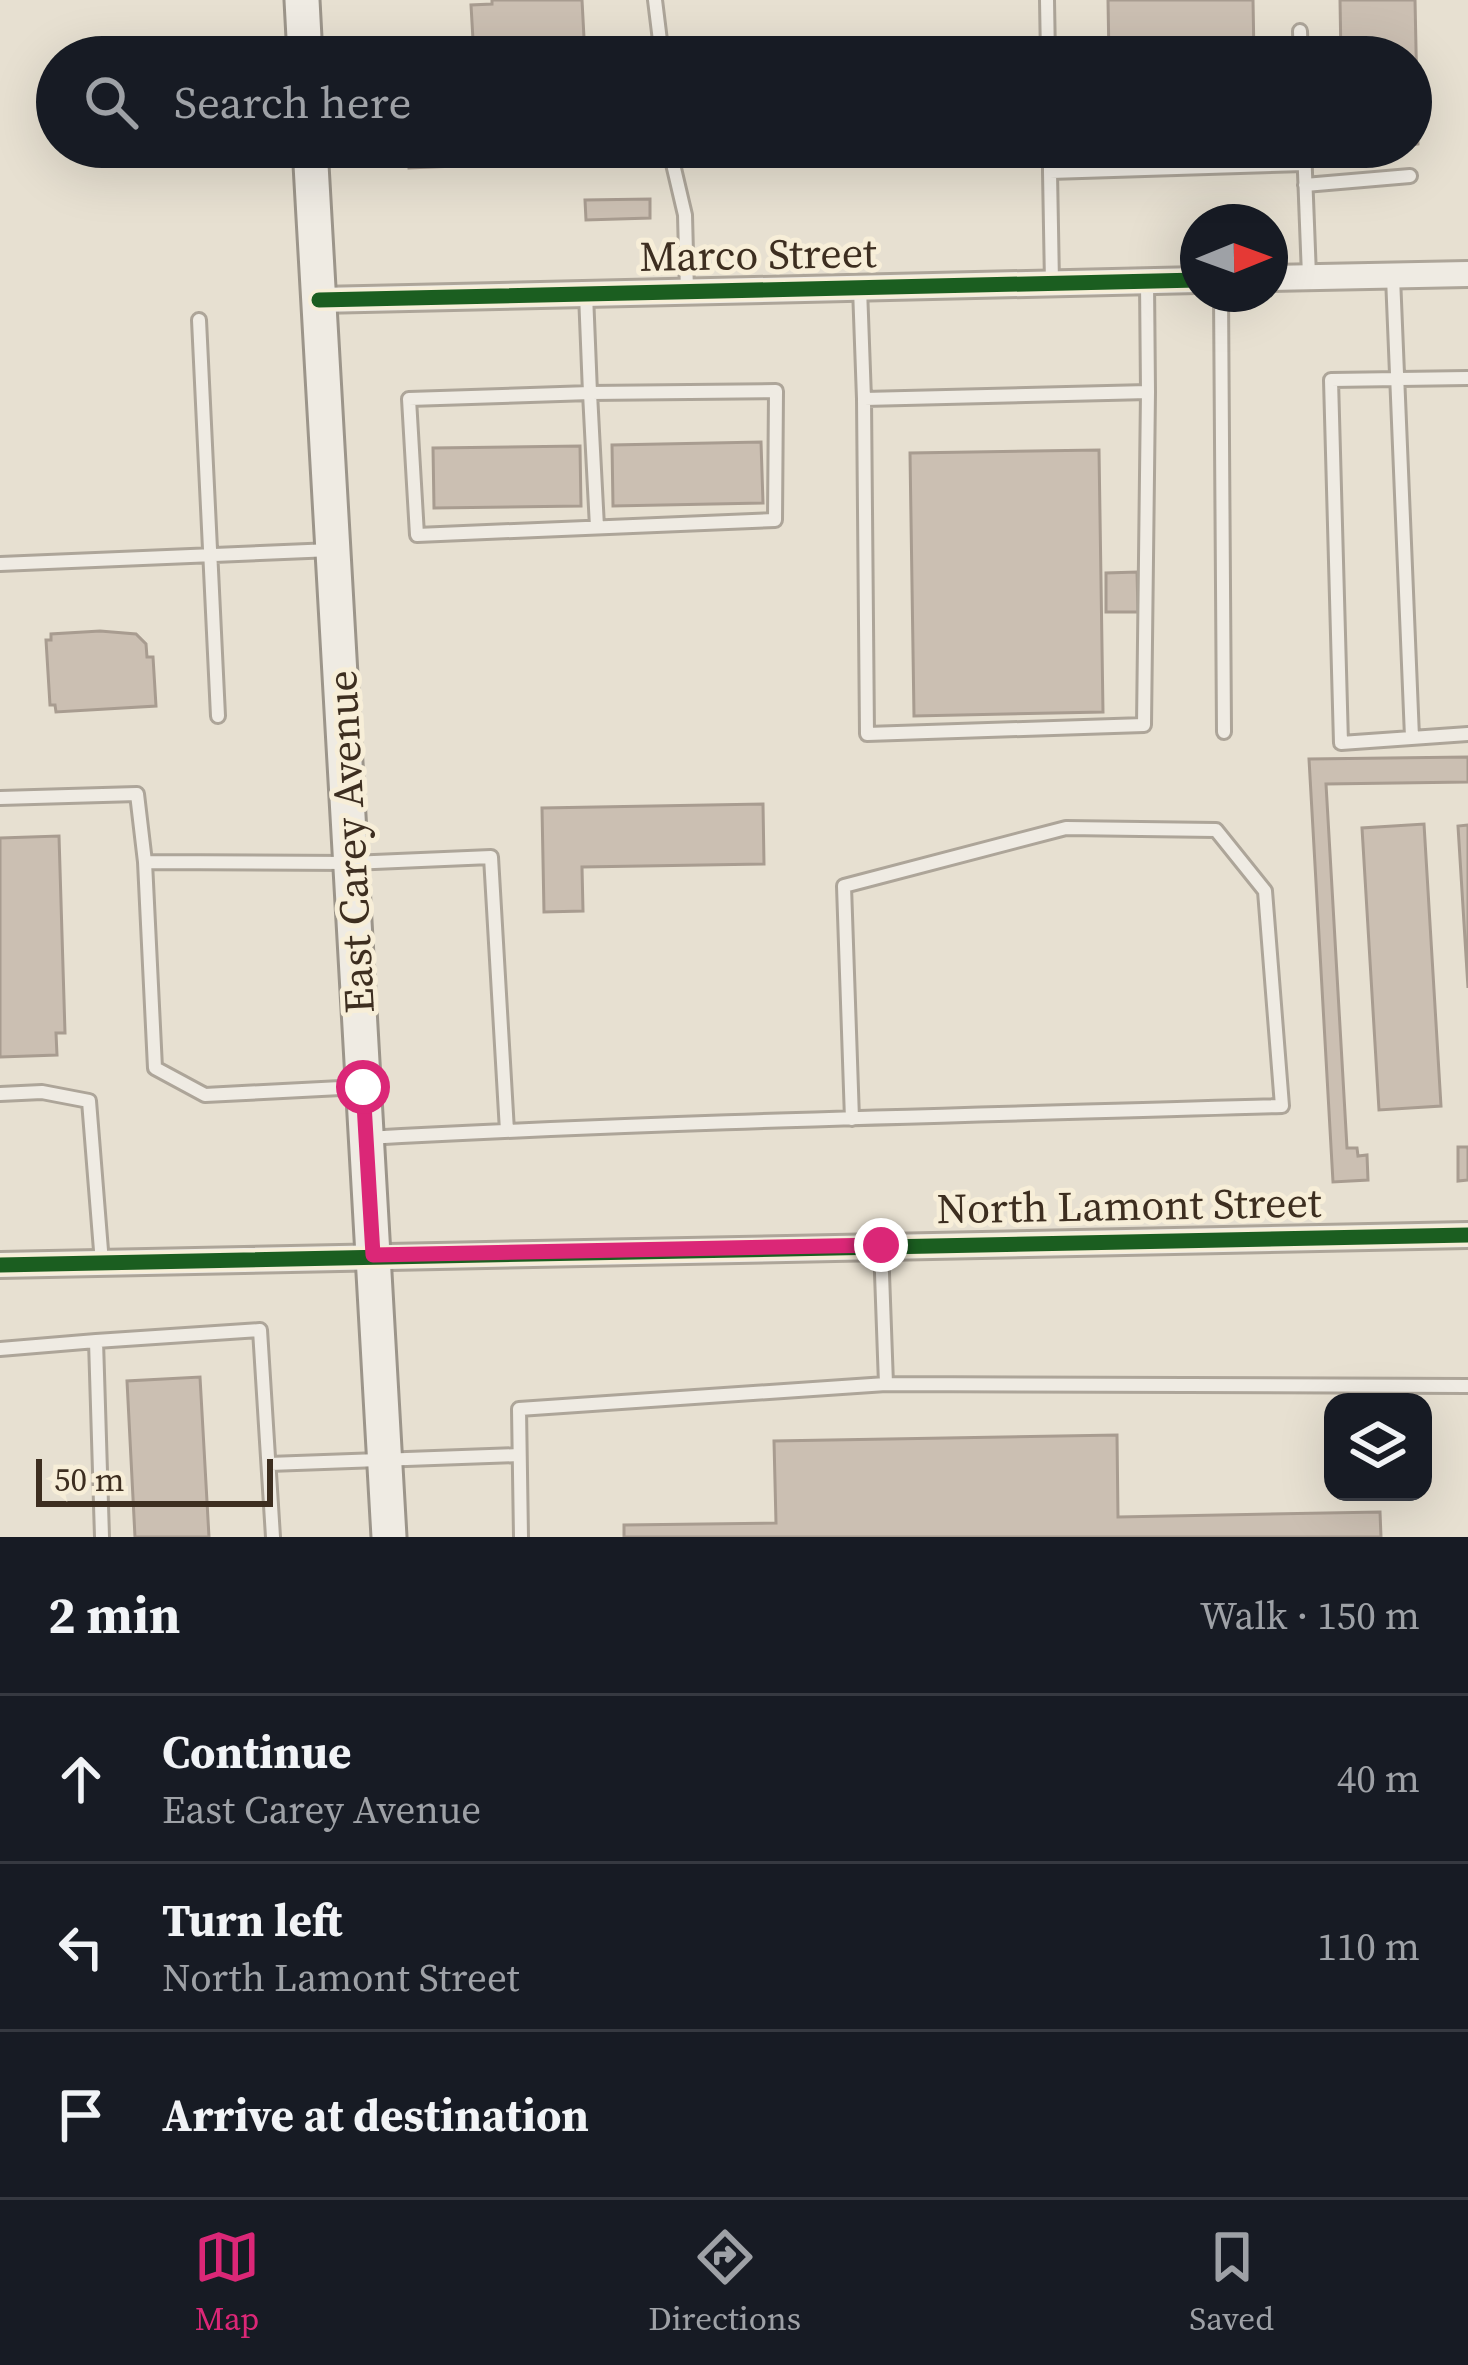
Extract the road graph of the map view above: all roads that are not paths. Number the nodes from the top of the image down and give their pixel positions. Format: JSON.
{"nodes":[{"id":1,"x":302,"y":0,"type":"edge"},
{"id":2,"x":655,"y":0,"type":"edge"},
{"id":3,"x":1047,"y":0,"type":"edge"},
{"id":4,"x":1300,"y":31,"type":"dead end"},
{"id":5,"x":304,"y":36,"type":"edge"},
{"id":6,"x":659,"y":36,"type":"edge"},
{"id":7,"x":1048,"y":36,"type":"edge"},
{"id":8,"x":1300,"y":36,"type":"edge"},
{"id":9,"x":311,"y":168,"type":"edge"},
{"id":10,"x":674,"y":168,"type":"edge"},
{"id":11,"x":1050,"y":168,"type":"edge"},
{"id":12,"x":1177,"y":168,"type":"edge"},
{"id":13,"x":1304,"y":168,"type":"edge"},
{"id":14,"x":1050,"y":172,"type":"junction"},
{"id":15,"x":1410,"y":176,"type":"dead end"},
{"id":16,"x":1305,"y":185,"type":"junction"},
{"id":17,"x":1468,"y":274,"type":"edge"},
{"id":18,"x":1393,"y":275,"type":"junction"},
{"id":19,"x":1288,"y":278,"type":"edge"},
{"id":20,"x":1309,"y":278,"type":"junction"},
{"id":21,"x":1180,"y":280,"type":"edge"},
{"id":22,"x":1147,"y":281,"type":"junction"},
{"id":23,"x":1052,"y":283,"type":"junction"},
{"id":24,"x":860,"y":288,"type":"junction"},
{"id":25,"x":687,"y":292,"type":"junction"},
{"id":26,"x":586,"y":294,"type":"junction"},
{"id":27,"x":319,"y":300,"type":"junction"},
{"id":28,"x":1221,"y":312,"type":"edge"},
{"id":29,"x":199,"y":320,"type":"dead end"},
{"id":30,"x":1468,"y":378,"type":"edge"},
{"id":31,"x":1399,"y":379,"type":"junction"},
{"id":32,"x":1148,"y":392,"type":"junction"},
{"id":33,"x":590,"y":393,"type":"junction"},
{"id":34,"x":864,"y":399,"type":"junction"},
{"id":35,"x":597,"y":527,"type":"junction"},
{"id":36,"x":333,"y":550,"type":"junction"},
{"id":37,"x":208,"y":552,"type":"junction"},
{"id":38,"x":0,"y":564,"type":"edge"},
{"id":39,"x":218,"y":716,"type":"dead end"},
{"id":40,"x":1225,"y":732,"type":"dead end"},
{"id":41,"x":1468,"y":734,"type":"edge"},
{"id":42,"x":1412,"y":737,"type":"junction"},
{"id":43,"x":0,"y":798,"type":"edge"},
{"id":44,"x":146,"y":862,"type":"junction"},
{"id":45,"x":351,"y":863,"type":"junction"},
{"id":46,"x":363,"y":1087,"type":"junction"},
{"id":47,"x":0,"y":1094,"type":"edge"},
{"id":48,"x":852,"y":1119,"type":"junction"},
{"id":49,"x":507,"y":1130,"type":"junction"},
{"id":50,"x":366,"y":1138,"type":"junction"},
{"id":51,"x":1468,"y":1235,"type":"edge"},
{"id":52,"x":881,"y":1245,"type":"junction"},
{"id":53,"x":373,"y":1255,"type":"junction"},
{"id":54,"x":102,"y":1264,"type":"junction"},
{"id":55,"x":0,"y":1265,"type":"edge"},
{"id":56,"x":96,"y":1341,"type":"junction"},
{"id":57,"x":0,"y":1348,"type":"edge"},
{"id":58,"x":886,"y":1384,"type":"junction"},
{"id":59,"x":1468,"y":1386,"type":"edge"},
{"id":60,"x":519,"y":1455,"type":"junction"},
{"id":61,"x":385,"y":1458,"type":"junction"},
{"id":62,"x":269,"y":1464,"type":"junction"},
{"id":63,"x":103,"y":1537,"type":"edge"},
{"id":64,"x":273,"y":1537,"type":"edge"},
{"id":65,"x":389,"y":1537,"type":"edge"},
{"id":66,"x":521,"y":1537,"type":"edge"}],
"edges":[{"from":1,"to":5,"type":"main road"},
{"from":2,"to":6,"type":"lane"},
{"from":3,"to":7,"type":"lane"},
{"from":4,"to":8,"type":"lane"},
{"from":9,"to":27,"type":"main road","name":"East Carey Avenue"},
{"from":10,"to":25,"type":"lane"},
{"from":11,"to":14,"type":"lane"},
{"from":12,"to":14,"type":"lane"},
{"from":13,"to":16,"type":"lane"},
{"from":14,"to":23,"type":"lane"},
{"from":15,"to":16,"type":"lane"},
{"from":16,"to":20,"type":"lane"},
{"from":17,"to":18,"type":"street"},
{"from":18,"to":20,"type":"street"},
{"from":18,"to":31,"type":"lane"},
{"from":19,"to":20,"type":"street"},
{"from":21,"to":22,"type":"street","name":"Marco Street"},
{"from":22,"to":23,"type":"street","name":"Marco Street"},
{"from":22,"to":32,"type":"lane"},
{"from":23,"to":24,"type":"street","name":"Marco Street"},
{"from":24,"to":25,"type":"street","name":"Marco Street"},
{"from":24,"to":34,"type":"lane"},
{"from":25,"to":26,"type":"street","name":"Marco Street"},
{"from":26,"to":27,"type":"street","name":"Marco Street"},
{"from":26,"to":33,"type":"lane"},
{"from":27,"to":36,"type":"main road","name":"East Carey Avenue"},
{"from":28,"to":40,"type":"lane"},
{"from":29,"to":37,"type":"lane"},
{"from":30,"to":31,"type":"lane"},
{"from":31,"to":42,"type":"lane"},
{"from":31,"to":42,"type":"lane"},
{"from":32,"to":34,"type":"lane"},
{"from":32,"to":34,"type":"lane"},
{"from":33,"to":35,"type":"lane"},
{"from":33,"to":35,"type":"lane"},
{"from":33,"to":35,"type":"lane"},
{"from":36,"to":37,"type":"lane"},
{"from":36,"to":45,"type":"main road","name":"East Carey Avenue"},
{"from":37,"to":38,"type":"lane"},
{"from":37,"to":39,"type":"lane"},
{"from":41,"to":42,"type":"lane"},
{"from":43,"to":44,"type":"lane"},
{"from":44,"to":45,"type":"lane"},
{"from":44,"to":46,"type":"lane"},
{"from":45,"to":46,"type":"main road","name":"East Carey Avenue"},
{"from":45,"to":49,"type":"lane"},
{"from":46,"to":50,"type":"main road","name":"East Carey Avenue"},
{"from":47,"to":54,"type":"lane"},
{"from":48,"to":48,"type":"lane"},
{"from":48,"to":49,"type":"lane"},
{"from":49,"to":50,"type":"lane"},
{"from":50,"to":53,"type":"main road","name":"East Carey Avenue"},
{"from":51,"to":52,"type":"street","name":"North Lamont Street"},
{"from":52,"to":53,"type":"street","name":"North Lamont Street"},
{"from":52,"to":58,"type":"lane"},
{"from":53,"to":54,"type":"street","name":"North Lamont Street"},
{"from":53,"to":61,"type":"main road","name":"East Carey Avenue"},
{"from":54,"to":55,"type":"street","name":"North Lamont Street"},
{"from":56,"to":57,"type":"lane"},
{"from":56,"to":62,"type":"lane"},
{"from":56,"to":63,"type":"lane"},
{"from":58,"to":59,"type":"lane"},
{"from":58,"to":60,"type":"lane"},
{"from":60,"to":61,"type":"lane"},
{"from":60,"to":66,"type":"lane"},
{"from":61,"to":62,"type":"lane"},
{"from":61,"to":65,"type":"main road","name":"East Carey Avenue"},
{"from":62,"to":64,"type":"lane"}]}
